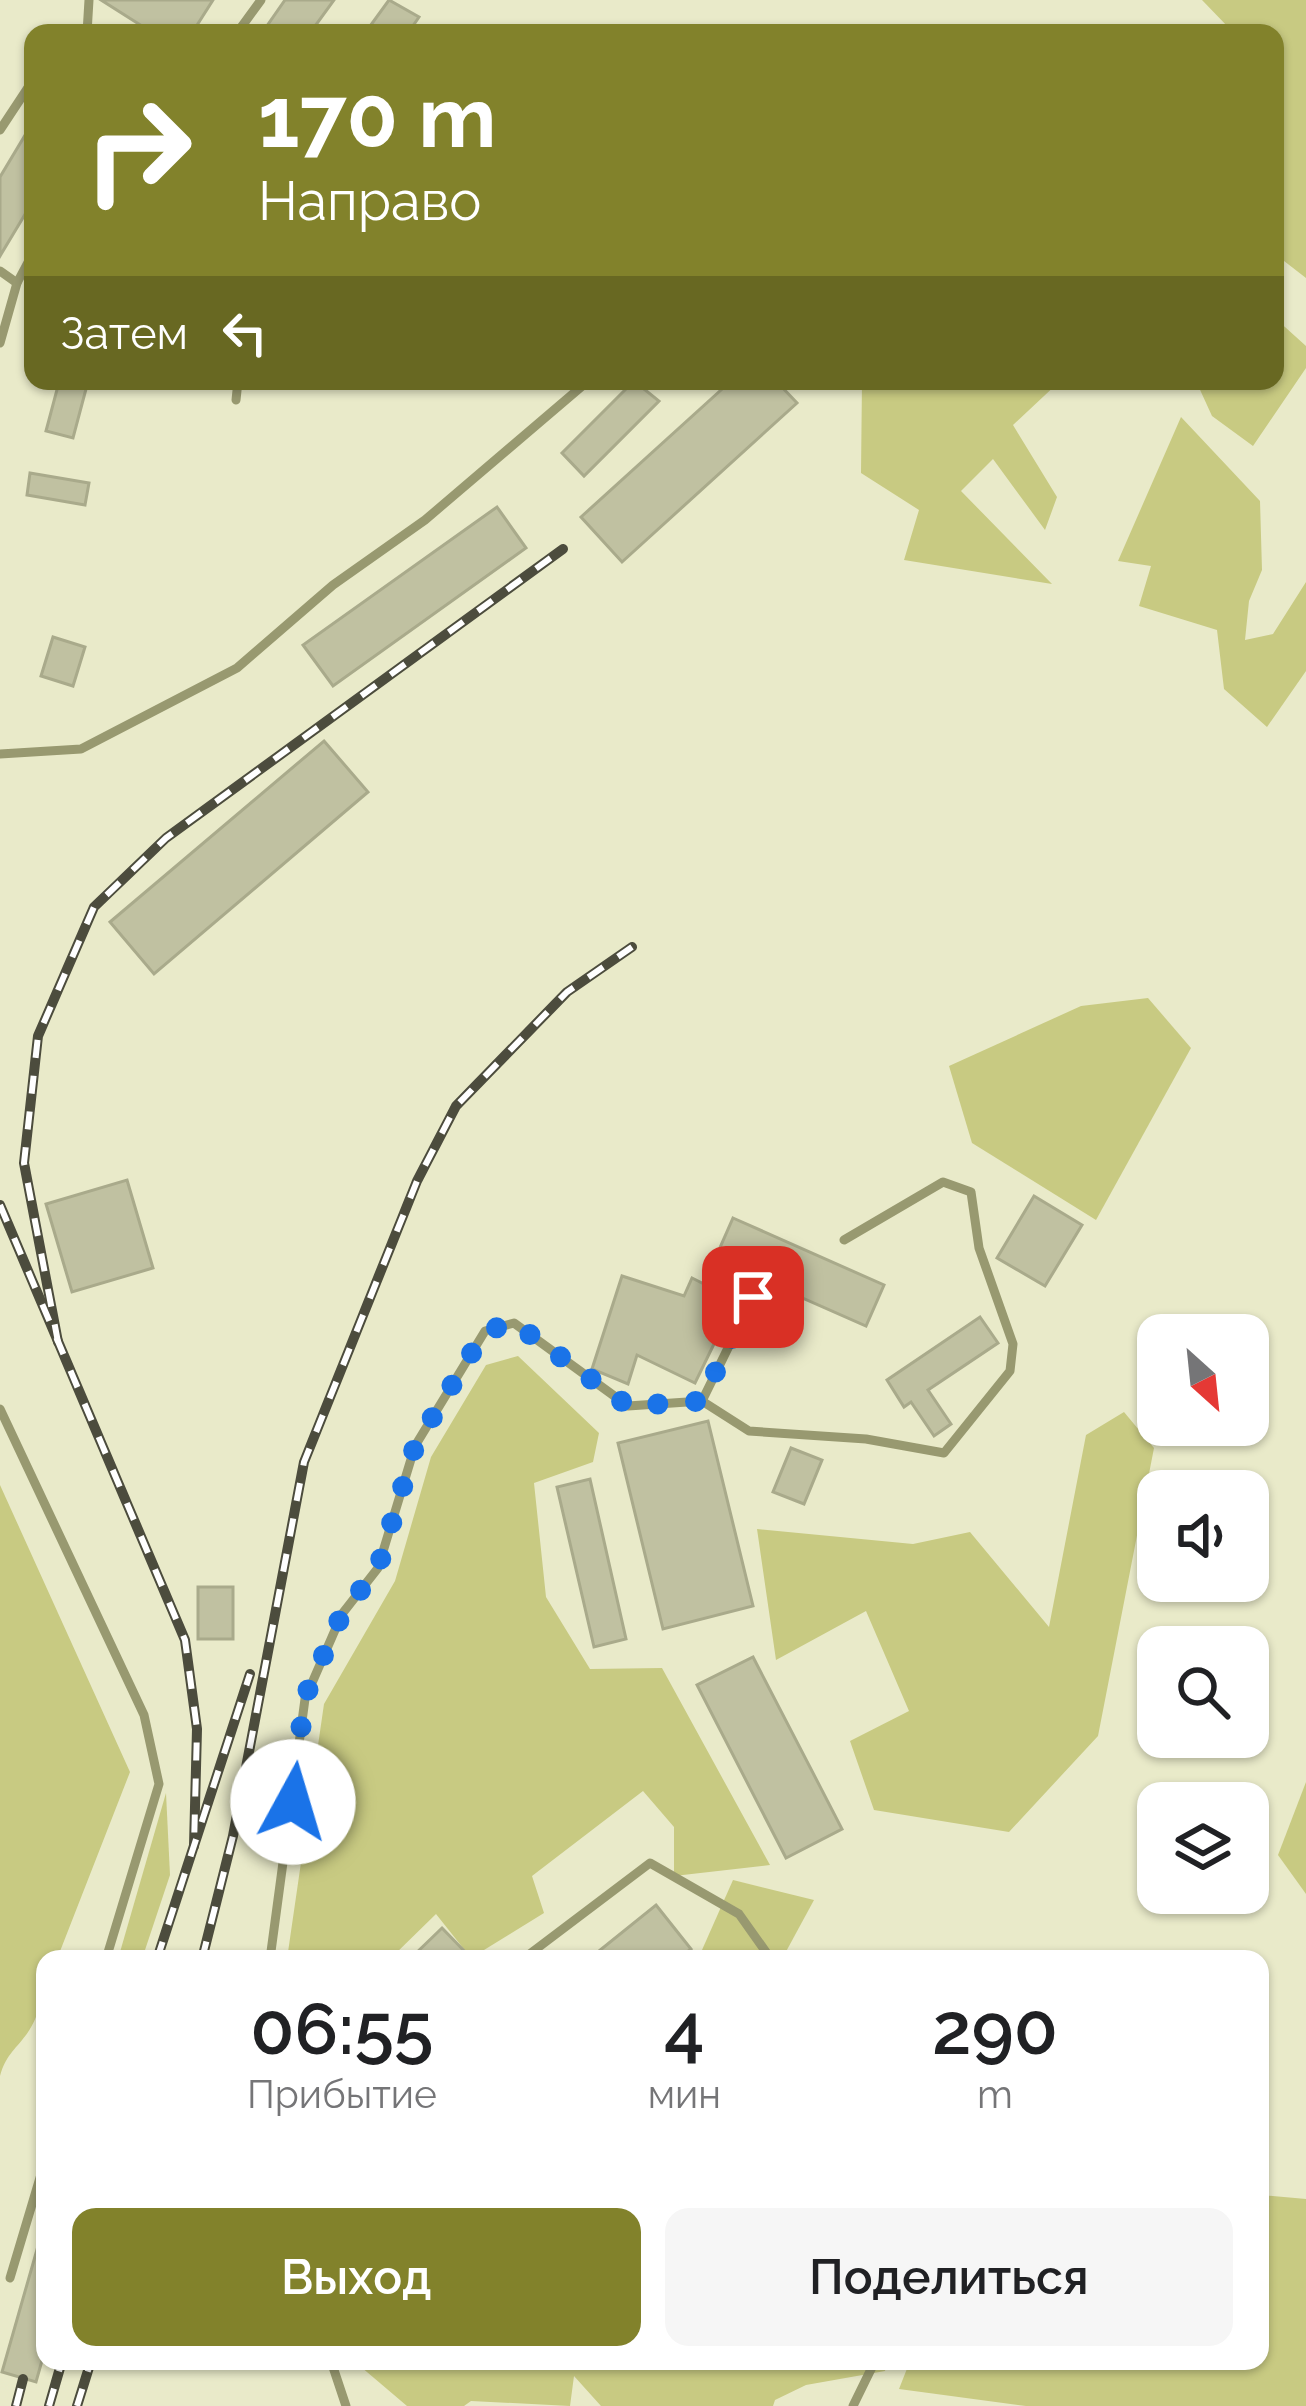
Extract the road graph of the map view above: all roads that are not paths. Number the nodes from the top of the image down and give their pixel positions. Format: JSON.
{"nodes":[{"id":1,"x":24,"y":94,"type":"edge"},
{"id":2,"x":0,"y":130,"type":"edge"},
{"id":3,"x":24,"y":270,"type":"edge"},
{"id":4,"x":0,"y":271,"type":"edge"},
{"id":5,"x":17,"y":283,"type":"junction"},
{"id":6,"x":1,"y":337,"type":"edge"},
{"id":7,"x":237,"y":390,"type":"edge"},
{"id":8,"x":577,"y":390,"type":"edge"},
{"id":9,"x":236,"y":400,"type":"dead end"},
{"id":10,"x":0,"y":754,"type":"edge"},
{"id":11,"x":844,"y":1240,"type":"dead end"},
{"id":12,"x":753,"y":1297,"type":"dead end"},
{"id":13,"x":701,"y":1401,"type":"junction"},
{"id":14,"x":0,"y":1409,"type":"edge"},
{"id":15,"x":109,"y":1950,"type":"edge"},
{"id":16,"x":271,"y":1950,"type":"edge"},
{"id":17,"x":535,"y":1950,"type":"edge"},
{"id":18,"x":765,"y":1950,"type":"edge"},
{"id":19,"x":36,"y":2191,"type":"edge"},
{"id":20,"x":10,"y":2278,"type":"dead end"},
{"id":21,"x":335,"y":2370,"type":"edge"},
{"id":22,"x":871,"y":2370,"type":"edge"},
{"id":23,"x":346,"y":2406,"type":"edge"},
{"id":24,"x":853,"y":2406,"type":"edge"}],
"edges":[{"from":1,"to":2,"type":"lane"},
{"from":3,"to":5,"type":"lane"},
{"from":4,"to":5,"type":"lane"},
{"from":5,"to":6,"type":"lane"},
{"from":7,"to":9,"type":"lane"},
{"from":8,"to":10,"type":"lane"},
{"from":11,"to":13,"type":"lane"},
{"from":12,"to":13,"type":"lane"},
{"from":13,"to":16,"type":"lane"},
{"from":14,"to":15,"type":"lane"},
{"from":17,"to":18,"type":"lane"},
{"from":19,"to":20,"type":"lane"},
{"from":21,"to":23,"type":"lane"},
{"from":22,"to":24,"type":"lane"}]}
